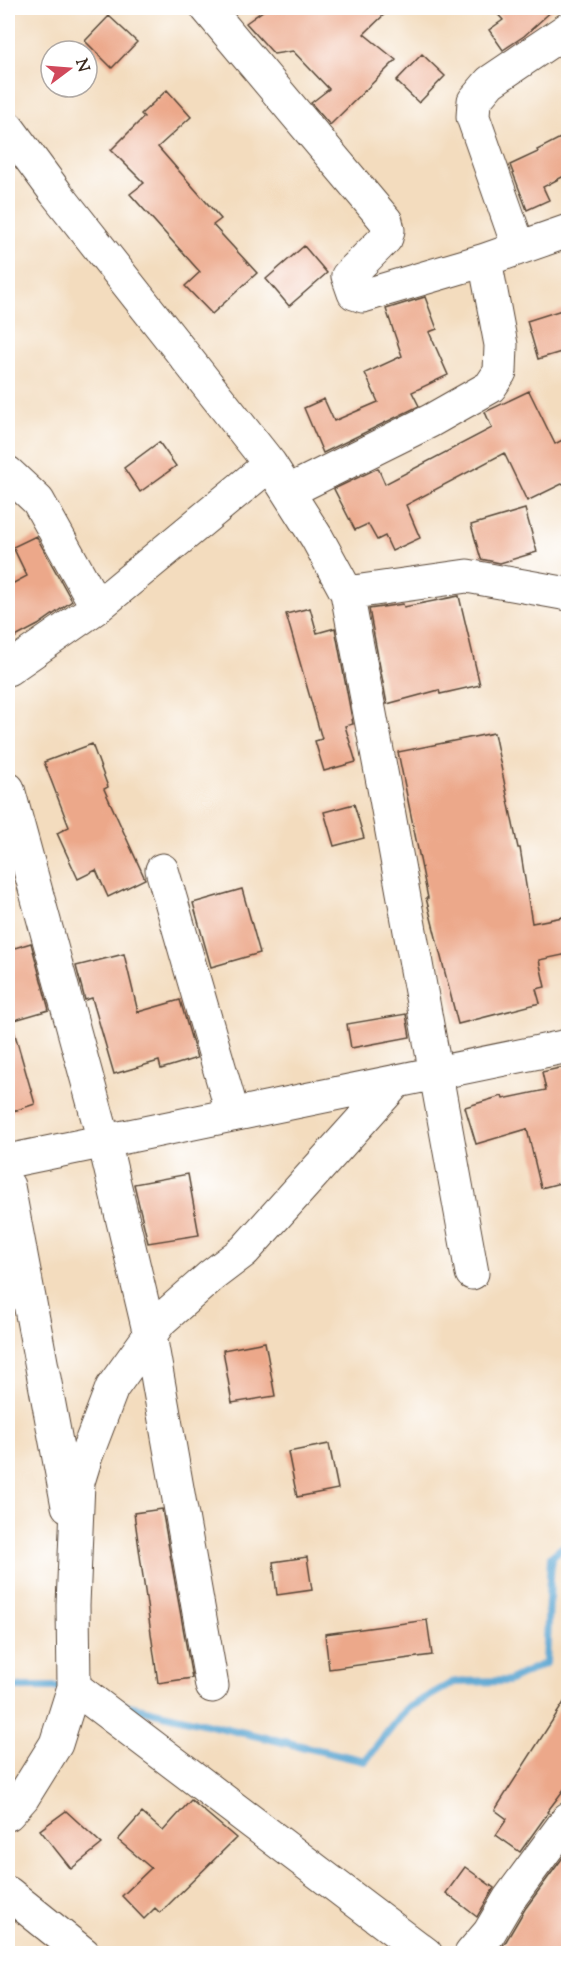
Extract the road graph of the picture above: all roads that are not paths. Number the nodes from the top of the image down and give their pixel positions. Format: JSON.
{"nodes":[{"id":1,"x":207,"y":8,"type":"edge"},
{"id":2,"x":568,"y":29,"type":"edge"},
{"id":3,"x":8,"y":128,"type":"edge"},
{"id":4,"x":568,"y":231,"type":"edge"},
{"id":5,"x":519,"y":248,"type":"junction"},
{"id":6,"x":485,"y":260,"type":"junction"},
{"id":7,"x":270,"y":464,"type":"junction"},
{"id":8,"x":8,"y":472,"type":"edge"},
{"id":9,"x":289,"y":491,"type":"junction"},
{"id":10,"x":347,"y":593,"type":"junction"},
{"id":11,"x":568,"y":594,"type":"edge"},
{"id":12,"x":97,"y":607,"type":"junction"},
{"id":13,"x":8,"y":669,"type":"edge"},
{"id":14,"x":8,"y":789,"type":"edge"},
{"id":15,"x":162,"y":870,"type":"dead end"},
{"id":16,"x":568,"y":1047,"type":"edge"},
{"id":17,"x":436,"y":1074,"type":"junction"},
{"id":18,"x":396,"y":1082,"type":"junction"},
{"id":19,"x":233,"y":1115,"type":"junction"},
{"id":20,"x":104,"y":1141,"type":"junction"},
{"id":21,"x":8,"y":1161,"type":"edge"},
{"id":22,"x":8,"y":1195,"type":"edge"},
{"id":23,"x":472,"y":1273,"type":"dead end"},
{"id":24,"x":150,"y":1335,"type":"junction"},
{"id":25,"x":75,"y":1543,"type":"junction"},
{"id":26,"x":212,"y":1686,"type":"dead end"},
{"id":27,"x":74,"y":1687,"type":"junction"},
{"id":28,"x":8,"y":1814,"type":"edge"},
{"id":29,"x":565,"y":1831,"type":"edge"},
{"id":30,"x":8,"y":1893,"type":"edge"},
{"id":31,"x":84,"y":1953,"type":"edge"},
{"id":32,"x":426,"y":1953,"type":"edge"},
{"id":33,"x":471,"y":1953,"type":"edge"}],
"edges":[{"from":1,"to":6,"type":"street"},
{"from":2,"to":5,"type":"street"},
{"from":3,"to":7,"type":"street"},
{"from":4,"to":5,"type":"street"},
{"from":5,"to":6,"type":"street"},
{"from":6,"to":9,"type":"street"},
{"from":7,"to":9,"type":"street"},
{"from":7,"to":12,"type":"street"},
{"from":8,"to":12,"type":"street"},
{"from":9,"to":10,"type":"street"},
{"from":10,"to":11,"type":"street"},
{"from":10,"to":17,"type":"street"},
{"from":12,"to":13,"type":"street"},
{"from":14,"to":20,"type":"street"},
{"from":15,"to":19,"type":"street"},
{"from":16,"to":17,"type":"street"},
{"from":17,"to":18,"type":"street"},
{"from":17,"to":23,"type":"street"},
{"from":18,"to":19,"type":"street"},
{"from":18,"to":24,"type":"street"},
{"from":19,"to":20,"type":"street"},
{"from":20,"to":21,"type":"street"},
{"from":20,"to":24,"type":"street"},
{"from":22,"to":25,"type":"street"},
{"from":24,"to":25,"type":"street"},
{"from":24,"to":26,"type":"street"},
{"from":25,"to":27,"type":"street"},
{"from":27,"to":28,"type":"street"},
{"from":27,"to":32,"type":"street"},
{"from":29,"to":33,"type":"street"},
{"from":30,"to":31,"type":"street"}]}
